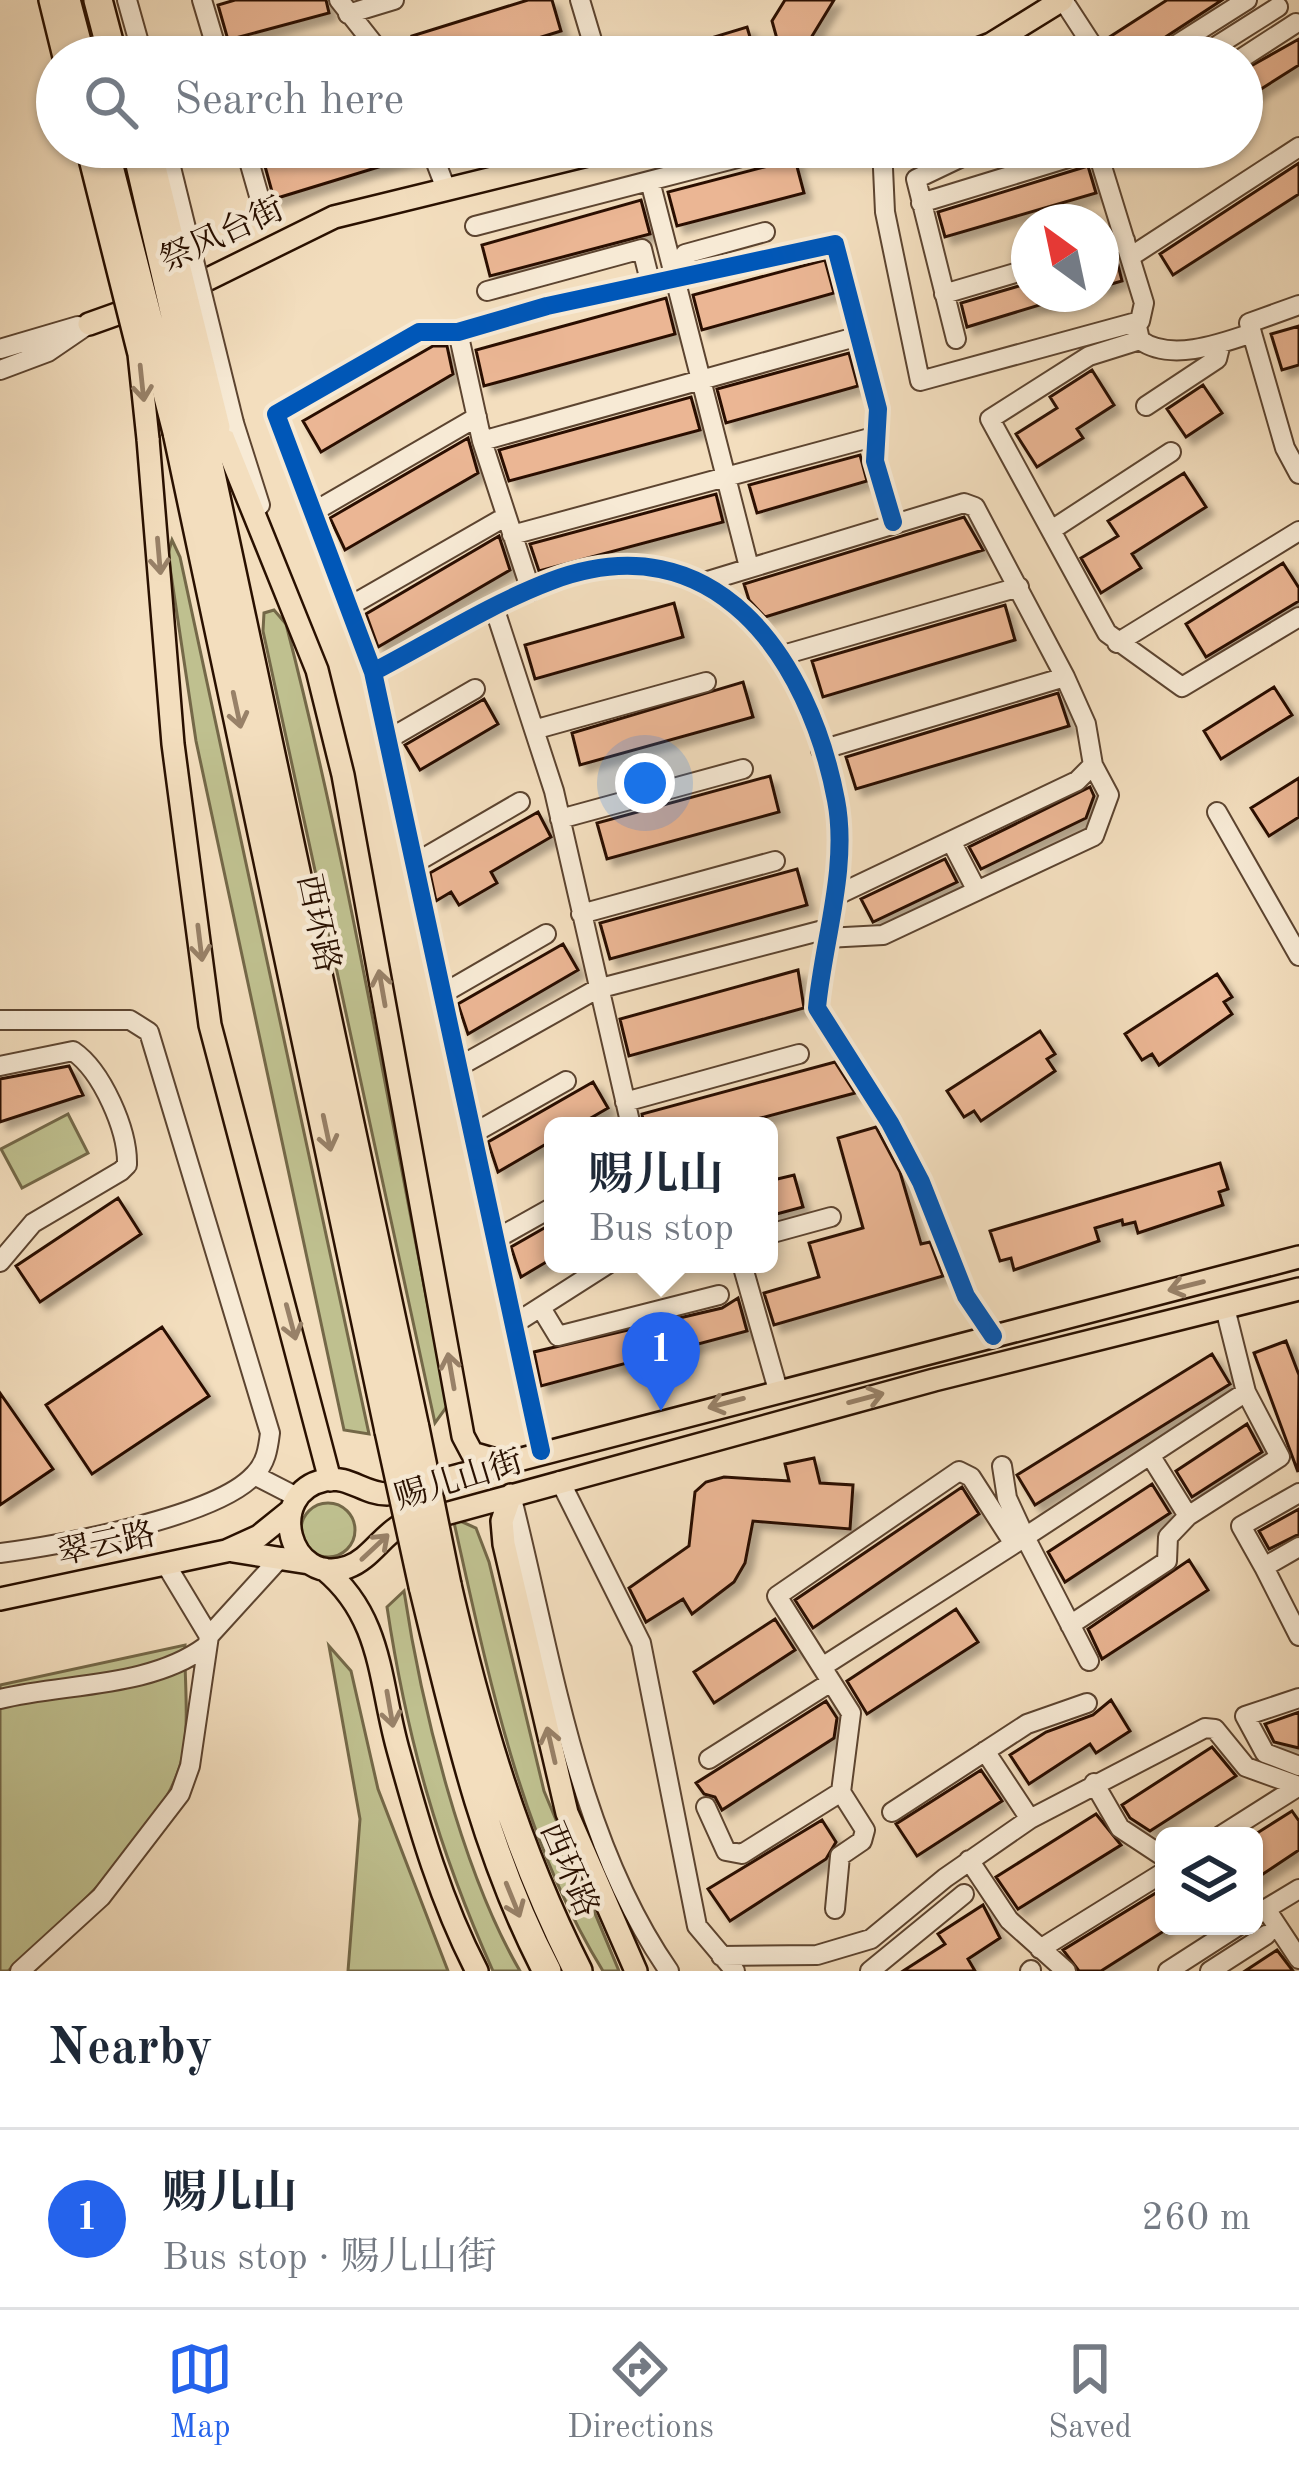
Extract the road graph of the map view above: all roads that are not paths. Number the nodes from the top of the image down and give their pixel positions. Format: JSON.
{"nodes":[{"id":1,"x":50,"y":0,"type":"edge"},
{"id":2,"x":66,"y":0,"type":"edge"},
{"id":3,"x":98,"y":0,"type":"edge"},
{"id":4,"x":111,"y":0,"type":"edge"},
{"id":5,"x":127,"y":0,"type":"edge"},
{"id":6,"x":202,"y":0,"type":"edge"},
{"id":7,"x":394,"y":0,"type":"edge"},
{"id":8,"x":580,"y":0,"type":"edge"},
{"id":9,"x":1062,"y":0,"type":"edge"},
{"id":10,"x":1247,"y":0,"type":"edge"},
{"id":11,"x":1277,"y":4,"type":"edge"},
{"id":12,"x":343,"y":7,"type":"edge"},
{"id":13,"x":1298,"y":24,"type":"edge"},
{"id":14,"x":59,"y":36,"type":"edge"},
{"id":15,"x":75,"y":36,"type":"edge"},
{"id":16,"x":107,"y":36,"type":"edge"},
{"id":17,"x":121,"y":36,"type":"edge"},
{"id":18,"x":137,"y":36,"type":"edge"},
{"id":19,"x":213,"y":36,"type":"edge"},
{"id":20,"x":367,"y":36,"type":"edge"},
{"id":21,"x":591,"y":36,"type":"edge"},
{"id":22,"x":1004,"y":36,"type":"edge"},
{"id":23,"x":1086,"y":36,"type":"edge"},
{"id":24,"x":1190,"y":36,"type":"edge"},
{"id":25,"x":1229,"y":36,"type":"edge"},
{"id":26,"x":1263,"y":45,"type":"edge"},
{"id":27,"x":1299,"y":147,"type":"edge"},
{"id":28,"x":92,"y":168,"type":"edge"},
{"id":29,"x":112,"y":168,"type":"edge"},
{"id":30,"x":141,"y":168,"type":"edge"},
{"id":31,"x":154,"y":168,"type":"edge"},
{"id":32,"x":169,"y":168,"type":"edge"},
{"id":33,"x":251,"y":168,"type":"edge"},
{"id":34,"x":438,"y":168,"type":"edge"},
{"id":35,"x":533,"y":168,"type":"edge"},
{"id":36,"x":700,"y":168,"type":"edge"},
{"id":37,"x":883,"y":168,"type":"edge"},
{"id":38,"x":939,"y":168,"type":"edge"},
{"id":39,"x":1035,"y":168,"type":"edge"},
{"id":40,"x":1105,"y":168,"type":"edge"},
{"id":41,"x":650,"y":181,"type":"junction"},
{"id":42,"x":446,"y":189,"type":"junction"},
{"id":43,"x":921,"y":202,"type":"junction"},
{"id":44,"x":261,"y":203,"type":"dead end"},
{"id":45,"x":476,"y":226,"type":"dead end"},
{"id":46,"x":764,"y":232,"type":"dead end"},
{"id":47,"x":1119,"y":249,"type":"edge"},
{"id":48,"x":1128,"y":249,"type":"junction"},
{"id":49,"x":1011,"y":274,"type":"edge"},
{"id":50,"x":680,"y":279,"type":"junction"},
{"id":51,"x":651,"y":285,"type":"junction"},
{"id":52,"x":488,"y":291,"type":"dead end"},
{"id":53,"x":944,"y":294,"type":"junction"},
{"id":54,"x":1299,"y":305,"type":"edge"},
{"id":55,"x":89,"y":324,"type":"junction"},
{"id":56,"x":1138,"y":331,"type":"junction"},
{"id":57,"x":458,"y":332,"type":"junction"},
{"id":58,"x":1252,"y":333,"type":"junction"},
{"id":59,"x":859,"y":336,"type":"junction"},
{"id":60,"x":956,"y":339,"type":"dead end"},
{"id":61,"x":1221,"y":344,"type":"junction"},
{"id":62,"x":0,"y":349,"type":"edge"},
{"id":63,"x":0,"y":370,"type":"edge"},
{"id":64,"x":699,"y":380,"type":"junction"},
{"id":65,"x":1146,"y":406,"type":"dead end"},
{"id":66,"x":477,"y":417,"type":"junction"},
{"id":67,"x":208,"y":428,"type":"junction"},
{"id":68,"x":877,"y":436,"type":"junction"},
{"id":69,"x":482,"y":441,"type":"junction"},
{"id":70,"x":1171,"y":452,"type":"dead end"},
{"id":71,"x":1299,"y":474,"type":"edge"},
{"id":72,"x":727,"y":477,"type":"junction"},
{"id":73,"x":315,"y":512,"type":"junction"},
{"id":74,"x":893,"y":522,"type":"junction"},
{"id":75,"x":508,"y":526,"type":"junction"},
{"id":76,"x":1053,"y":529,"type":"junction"},
{"id":77,"x":1299,"y":531,"type":"edge"},
{"id":78,"x":749,"y":567,"type":"junction"},
{"id":79,"x":701,"y":583,"type":"junction"},
{"id":80,"x":1019,"y":587,"type":"junction"},
{"id":81,"x":530,"y":591,"type":"junction"},
{"id":82,"x":350,"y":606,"type":"junction"},
{"id":83,"x":495,"y":610,"type":"junction"},
{"id":84,"x":1299,"y":617,"type":"edge"},
{"id":85,"x":1117,"y":643,"type":"junction"},
{"id":86,"x":783,"y":655,"type":"junction"},
{"id":87,"x":373,"y":673,"type":"junction"},
{"id":88,"x":1065,"y":676,"type":"junction"},
{"id":89,"x":706,"y":682,"type":"dead end"},
{"id":90,"x":475,"y":689,"type":"dead end"},
{"id":91,"x":537,"y":729,"type":"junction"},
{"id":92,"x":388,"y":740,"type":"junction"},
{"id":93,"x":821,"y":750,"type":"junction"},
{"id":94,"x":1093,"y":765,"type":"junction"},
{"id":95,"x":743,"y":769,"type":"dead end"},
{"id":96,"x":520,"y":802,"type":"dead end"},
{"id":97,"x":1217,"y":812,"type":"dead end"},
{"id":98,"x":560,"y":819,"type":"junction"},
{"id":99,"x":951,"y":841,"type":"junction"},
{"id":100,"x":776,"y":861,"type":"dead end"},
{"id":101,"x":415,"y":863,"type":"junction"},
{"id":102,"x":976,"y":891,"type":"junction"},
{"id":103,"x":833,"y":897,"type":"junction"},
{"id":104,"x":580,"y":914,"type":"junction"},
{"id":105,"x":827,"y":933,"type":"junction"},
{"id":106,"x":546,"y":934,"type":"dead end"},
{"id":107,"x":1299,"y":956,"type":"edge"},
{"id":108,"x":596,"y":989,"type":"junction"},
{"id":109,"x":444,"y":994,"type":"junction"},
{"id":110,"x":0,"y":1020,"type":"edge"},
{"id":111,"x":799,"y":1054,"type":"dead end"},
{"id":112,"x":0,"y":1066,"type":"edge"},
{"id":113,"x":460,"y":1066,"type":"junction"},
{"id":114,"x":566,"y":1081,"type":"dead end"},
{"id":115,"x":625,"y":1102,"type":"junction"},
{"id":116,"x":629,"y":1117,"type":"edge"},
{"id":117,"x":474,"y":1133,"type":"junction"},
{"id":118,"x":544,"y":1212,"type":"edge"},
{"id":119,"x":831,"y":1217,"type":"dead end"},
{"id":120,"x":778,"y":1232,"type":"edge"},
{"id":121,"x":496,"y":1239,"type":"junction"},
{"id":122,"x":1299,"y":1257,"type":"edge"},
{"id":123,"x":0,"y":1262,"type":"edge"},
{"id":124,"x":594,"y":1273,"type":"edge"},
{"id":125,"x":745,"y":1273,"type":"edge"},
{"id":126,"x":719,"y":1295,"type":"dead end"},
{"id":127,"x":1298,"y":1296,"type":"edge"},
{"id":128,"x":541,"y":1308,"type":"junction"},
{"id":129,"x":1225,"y":1308,"type":"junction"},
{"id":130,"x":514,"y":1324,"type":"junction"},
{"id":131,"x":993,"y":1336,"type":"junction"},
{"id":132,"x":778,"y":1390,"type":"junction"},
{"id":133,"x":1246,"y":1392,"type":"junction"},
{"id":134,"x":787,"y":1420,"type":"junction"},
{"id":135,"x":541,"y":1451,"type":"junction"},
{"id":136,"x":1150,"y":1455,"type":"junction"},
{"id":137,"x":502,"y":1461,"type":"junction"},
{"id":138,"x":1002,"y":1466,"type":"dead end"},
{"id":139,"x":254,"y":1475,"type":"junction"},
{"id":140,"x":330,"y":1480,"type":"junction"},
{"id":141,"x":560,"y":1481,"type":"junction"},
{"id":142,"x":1299,"y":1493,"type":"edge"},
{"id":143,"x":511,"y":1495,"type":"junction"},
{"id":144,"x":293,"y":1504,"type":"junction"},
{"id":145,"x":1188,"y":1516,"type":"junction"},
{"id":146,"x":1020,"y":1541,"type":"junction"},
{"id":147,"x":226,"y":1550,"type":"junction"},
{"id":148,"x":1298,"y":1552,"type":"edge"},
{"id":149,"x":0,"y":1553,"type":"edge"},
{"id":150,"x":281,"y":1557,"type":"junction"},
{"id":151,"x":165,"y":1564,"type":"junction"},
{"id":152,"x":317,"y":1567,"type":"junction"},
{"id":153,"x":1264,"y":1567,"type":"junction"},
{"id":154,"x":435,"y":1586,"type":"junction"},
{"id":155,"x":0,"y":1599,"type":"edge"},
{"id":156,"x":1070,"y":1625,"type":"junction"},
{"id":157,"x":1299,"y":1636,"type":"edge"},
{"id":158,"x":207,"y":1641,"type":"junction"},
{"id":159,"x":1088,"y":1661,"type":"dead end"},
{"id":160,"x":827,"y":1674,"type":"junction"},
{"id":161,"x":1299,"y":1698,"type":"edge"},
{"id":162,"x":0,"y":1699,"type":"edge"},
{"id":163,"x":1087,"y":1703,"type":"dead end"},
{"id":164,"x":985,"y":1751,"type":"junction"},
{"id":165,"x":710,"y":1759,"type":"dead end"},
{"id":166,"x":1299,"y":1766,"type":"edge"},
{"id":167,"x":1094,"y":1783,"type":"junction"},
{"id":168,"x":1299,"y":1786,"type":"edge"},
{"id":169,"x":841,"y":1792,"type":"junction"},
{"id":170,"x":706,"y":1808,"type":"dead end"},
{"id":171,"x":892,"y":1812,"type":"dead end"},
{"id":172,"x":1030,"y":1819,"type":"junction"},
{"id":173,"x":1234,"y":1827,"type":"edge"},
{"id":174,"x":1155,"y":1851,"type":"edge"},
{"id":175,"x":969,"y":1861,"type":"junction"},
{"id":176,"x":1155,"y":1878,"type":"edge"},
{"id":177,"x":1299,"y":1889,"type":"edge"},
{"id":178,"x":964,"y":1894,"type":"dead end"},
{"id":179,"x":835,"y":1909,"type":"dead end"},
{"id":180,"x":1263,"y":1911,"type":"edge"},
{"id":181,"x":1263,"y":1917,"type":"edge"},
{"id":182,"x":1211,"y":1935,"type":"edge"},
{"id":183,"x":1266,"y":1935,"type":"dead end"},
{"id":184,"x":1040,"y":1948,"type":"junction"},
{"id":185,"x":1299,"y":1959,"type":"edge"},
{"id":186,"x":728,"y":1964,"type":"edge"},
{"id":187,"x":20,"y":1971,"type":"edge"},
{"id":188,"x":477,"y":1971,"type":"edge"},
{"id":189,"x":547,"y":1971,"type":"edge"},
{"id":190,"x":578,"y":1971,"type":"edge"},
{"id":191,"x":636,"y":1971,"type":"edge"},
{"id":192,"x":669,"y":1971,"type":"edge"},
{"id":193,"x":870,"y":1971,"type":"edge"},
{"id":194,"x":1066,"y":1971,"type":"edge"},
{"id":195,"x":1168,"y":1971,"type":"edge"},
{"id":196,"x":1210,"y":1971,"type":"edge"}],
"edges":[{"from":1,"to":14,"type":"main road"},
{"from":2,"to":15,"type":"highway"},
{"from":3,"to":16,"type":"highway"},
{"from":4,"to":17,"type":"main road"},
{"from":5,"to":18,"type":"street"},
{"from":6,"to":19,"type":"street"},
{"from":7,"to":12,"type":"street"},
{"from":8,"to":21,"type":"street"},
{"from":9,"to":22,"type":"main road"},
{"from":9,"to":23,"type":"street"},
{"from":10,"to":24,"type":"street"},
{"from":11,"to":13,"type":"street"},
{"from":11,"to":25,"type":"street"},
{"from":12,"to":20,"type":"street"},
{"from":13,"to":26,"type":"street"},
{"from":27,"to":48,"type":"street"},
{"from":28,"to":140,"type":"main road","one_way":true,"bridge":true},
{"from":29,"to":67,"type":"highway","bridge":true},
{"from":30,"to":67,"type":"highway","bridge":true},
{"from":31,"to":67,"type":"main road","bridge":true},
{"from":32,"to":67,"type":"street","bridge":true},
{"from":33,"to":44,"type":"street"},
{"from":34,"to":42,"type":"street"},
{"from":35,"to":42,"type":"main road","name":"祭风台街"},
{"from":36,"to":41,"type":"street"},
{"from":37,"to":56,"type":"street"},
{"from":38,"to":43,"type":"street"},
{"from":39,"to":43,"type":"street"},
{"from":40,"to":48,"type":"street"},
{"from":41,"to":45,"type":"street"},
{"from":41,"to":50,"type":"street"},
{"from":42,"to":55,"type":"main road","name":"祭风台街"},
{"from":43,"to":53,"type":"street"},
{"from":46,"to":50,"type":"street"},
{"from":47,"to":48,"type":"street"},
{"from":48,"to":56,"type":"street"},
{"from":49,"to":53,"type":"street"},
{"from":50,"to":51,"type":"street"},
{"from":50,"to":59,"type":"street"},
{"from":50,"to":64,"type":"street"},
{"from":51,"to":52,"type":"street"},
{"from":51,"to":57,"type":"street"},
{"from":53,"to":60,"type":"street"},
{"from":54,"to":58,"type":"street"},
{"from":55,"to":62,"type":"street"},
{"from":55,"to":63,"type":"street","name":"祭风台街"},
{"from":56,"to":61,"type":"street"},
{"from":56,"to":76,"type":"street"},
{"from":57,"to":66,"type":"street"},
{"from":57,"to":73,"type":"street"},
{"from":58,"to":61,"type":"street"},
{"from":58,"to":71,"type":"street"},
{"from":59,"to":64,"type":"street"},
{"from":59,"to":68,"type":"street"},
{"from":61,"to":65,"type":"street"},
{"from":64,"to":69,"type":"street"},
{"from":64,"to":72,"type":"street"},
{"from":66,"to":69,"type":"street"},
{"from":66,"to":73,"type":"street"},
{"from":137,"to":67,"type":"main road","one_way":true},
{"from":67,"to":154,"type":"highway","name":"西环路","bridge":true},
{"from":68,"to":72,"type":"street"},
{"from":68,"to":74,"type":"street"},
{"from":69,"to":75,"type":"street"},
{"from":70,"to":76,"type":"street"},
{"from":72,"to":75,"type":"street"},
{"from":72,"to":78,"type":"street"},
{"from":73,"to":82,"type":"street"},
{"from":74,"to":78,"type":"street"},
{"from":74,"to":80,"type":"street"},
{"from":75,"to":81,"type":"street"},
{"from":75,"to":82,"type":"street"},
{"from":76,"to":85,"type":"street"},
{"from":77,"to":85,"type":"street"},
{"from":78,"to":79,"type":"street"},
{"from":79,"to":81,"type":"street"},
{"from":79,"to":86,"type":"street"},
{"from":80,"to":86,"type":"street"},
{"from":80,"to":88,"type":"street"},
{"from":81,"to":83,"type":"street"},
{"from":82,"to":87,"type":"street"},
{"from":83,"to":87,"type":"street"},
{"from":83,"to":91,"type":"street"},
{"from":84,"to":85,"type":"street"},
{"from":86,"to":93,"type":"street"},
{"from":87,"to":92,"type":"street"},
{"from":88,"to":93,"type":"street"},
{"from":88,"to":94,"type":"street"},
{"from":89,"to":91,"type":"street"},
{"from":90,"to":92,"type":"street"},
{"from":91,"to":98,"type":"street"},
{"from":92,"to":101,"type":"street"},
{"from":93,"to":103,"type":"street"},
{"from":94,"to":99,"type":"street"},
{"from":94,"to":102,"type":"street"},
{"from":95,"to":98,"type":"street"},
{"from":96,"to":101,"type":"street"},
{"from":97,"to":107,"type":"street"},
{"from":98,"to":104,"type":"street"},
{"from":99,"to":102,"type":"street"},
{"from":99,"to":103,"type":"street"},
{"from":100,"to":104,"type":"street"},
{"from":101,"to":109,"type":"street"},
{"from":102,"to":105,"type":"street"},
{"from":103,"to":105,"type":"street"},
{"from":104,"to":108,"type":"street"},
{"from":105,"to":108,"type":"street"},
{"from":105,"to":131,"type":"street"},
{"from":106,"to":109,"type":"street"},
{"from":108,"to":113,"type":"street"},
{"from":108,"to":115,"type":"street"},
{"from":109,"to":113,"type":"street"},
{"from":110,"to":139,"type":"street"},
{"from":111,"to":115,"type":"street"},
{"from":112,"to":123,"type":"street"},
{"from":113,"to":117,"type":"street"},
{"from":114,"to":117,"type":"street"},
{"from":115,"to":116,"type":"street"},
{"from":117,"to":121,"type":"street"},
{"from":118,"to":121,"type":"street"},
{"from":119,"to":120,"type":"street"},
{"from":121,"to":130,"type":"street"},
{"from":122,"to":131,"type":"main road","name":"赐儿山街","one_way":true},
{"from":124,"to":128,"type":"street"},
{"from":125,"to":132,"type":"street"},
{"from":126,"to":128,"type":"street"},
{"from":127,"to":129,"type":"main road","name":"赐儿山街"},
{"from":128,"to":130,"type":"street"},
{"from":129,"to":133,"type":"street"},
{"from":134,"to":129,"type":"main road","name":"赐儿山街","one_way":true},
{"from":130,"to":135,"type":"street"},
{"from":131,"to":132,"type":"main road","name":"赐儿山街"},
{"from":132,"to":134,"type":"main road"},
{"from":132,"to":135,"type":"main road","name":"赐儿山街","one_way":true},
{"from":133,"to":136,"type":"street"},
{"from":133,"to":145,"type":"street"},
{"from":134,"to":141,"type":"main road","name":"赐儿山街"},
{"from":135,"to":137,"type":"main road","name":"赐儿山街"},
{"from":136,"to":145,"type":"street"},
{"from":136,"to":146,"type":"street"},
{"from":137,"to":140,"type":"main road","name":"赐儿山街"},
{"from":138,"to":146,"type":"street"},
{"from":139,"to":144,"type":"street"},
{"from":139,"to":149,"type":"street"},
{"from":140,"to":144,"type":"main road"},
{"from":141,"to":143,"type":"main road","name":"赐儿山街"},
{"from":141,"to":186,"type":"street"},
{"from":142,"to":153,"type":"street"},
{"from":152,"to":143,"type":"main road","name":"赐儿山街","one_way":true},
{"from":191,"to":143,"type":"main road","one_way":true},
{"from":143,"to":192,"type":"street"},
{"from":144,"to":147,"type":"main road"},
{"from":144,"to":152,"type":"main road"},
{"from":145,"to":156,"type":"street"},
{"from":146,"to":156,"type":"street"},
{"from":146,"to":160,"type":"street"},
{"from":146,"to":160,"type":"street"},
{"from":147,"to":150,"type":"main road"},
{"from":147,"to":151,"type":"main road","name":"翠云路"},
{"from":148,"to":153,"type":"street"},
{"from":150,"to":152,"type":"main road"},
{"from":150,"to":158,"type":"street"},
{"from":151,"to":155,"type":"main road","name":"翠云路"},
{"from":151,"to":158,"type":"street"},
{"from":152,"to":188,"type":"main road","one_way":true},
{"from":153,"to":157,"type":"street"},
{"from":154,"to":189,"type":"highway","name":"西环路","one_way":true},
{"from":154,"to":190,"type":"highway","name":"西环路"},
{"from":156,"to":159,"type":"street"},
{"from":158,"to":162,"type":"street"},
{"from":158,"to":187,"type":"street"},
{"from":160,"to":165,"type":"street"},
{"from":160,"to":169,"type":"street"},
{"from":161,"to":166,"type":"street"},
{"from":163,"to":164,"type":"street"},
{"from":164,"to":171,"type":"street"},
{"from":164,"to":172,"type":"street"},
{"from":167,"to":168,"type":"street"},
{"from":167,"to":172,"type":"street"},
{"from":167,"to":174,"type":"street"},
{"from":168,"to":173,"type":"street"},
{"from":169,"to":170,"type":"street"},
{"from":169,"to":179,"type":"street"},
{"from":172,"to":175,"type":"street"},
{"from":175,"to":184,"type":"street"},
{"from":175,"to":186,"type":"street"},
{"from":176,"to":184,"type":"street"},
{"from":177,"to":180,"type":"street"},
{"from":178,"to":193,"type":"street"},
{"from":181,"to":185,"type":"street"},
{"from":182,"to":195,"type":"street"},
{"from":183,"to":196,"type":"street"},
{"from":184,"to":194,"type":"street"}]}
